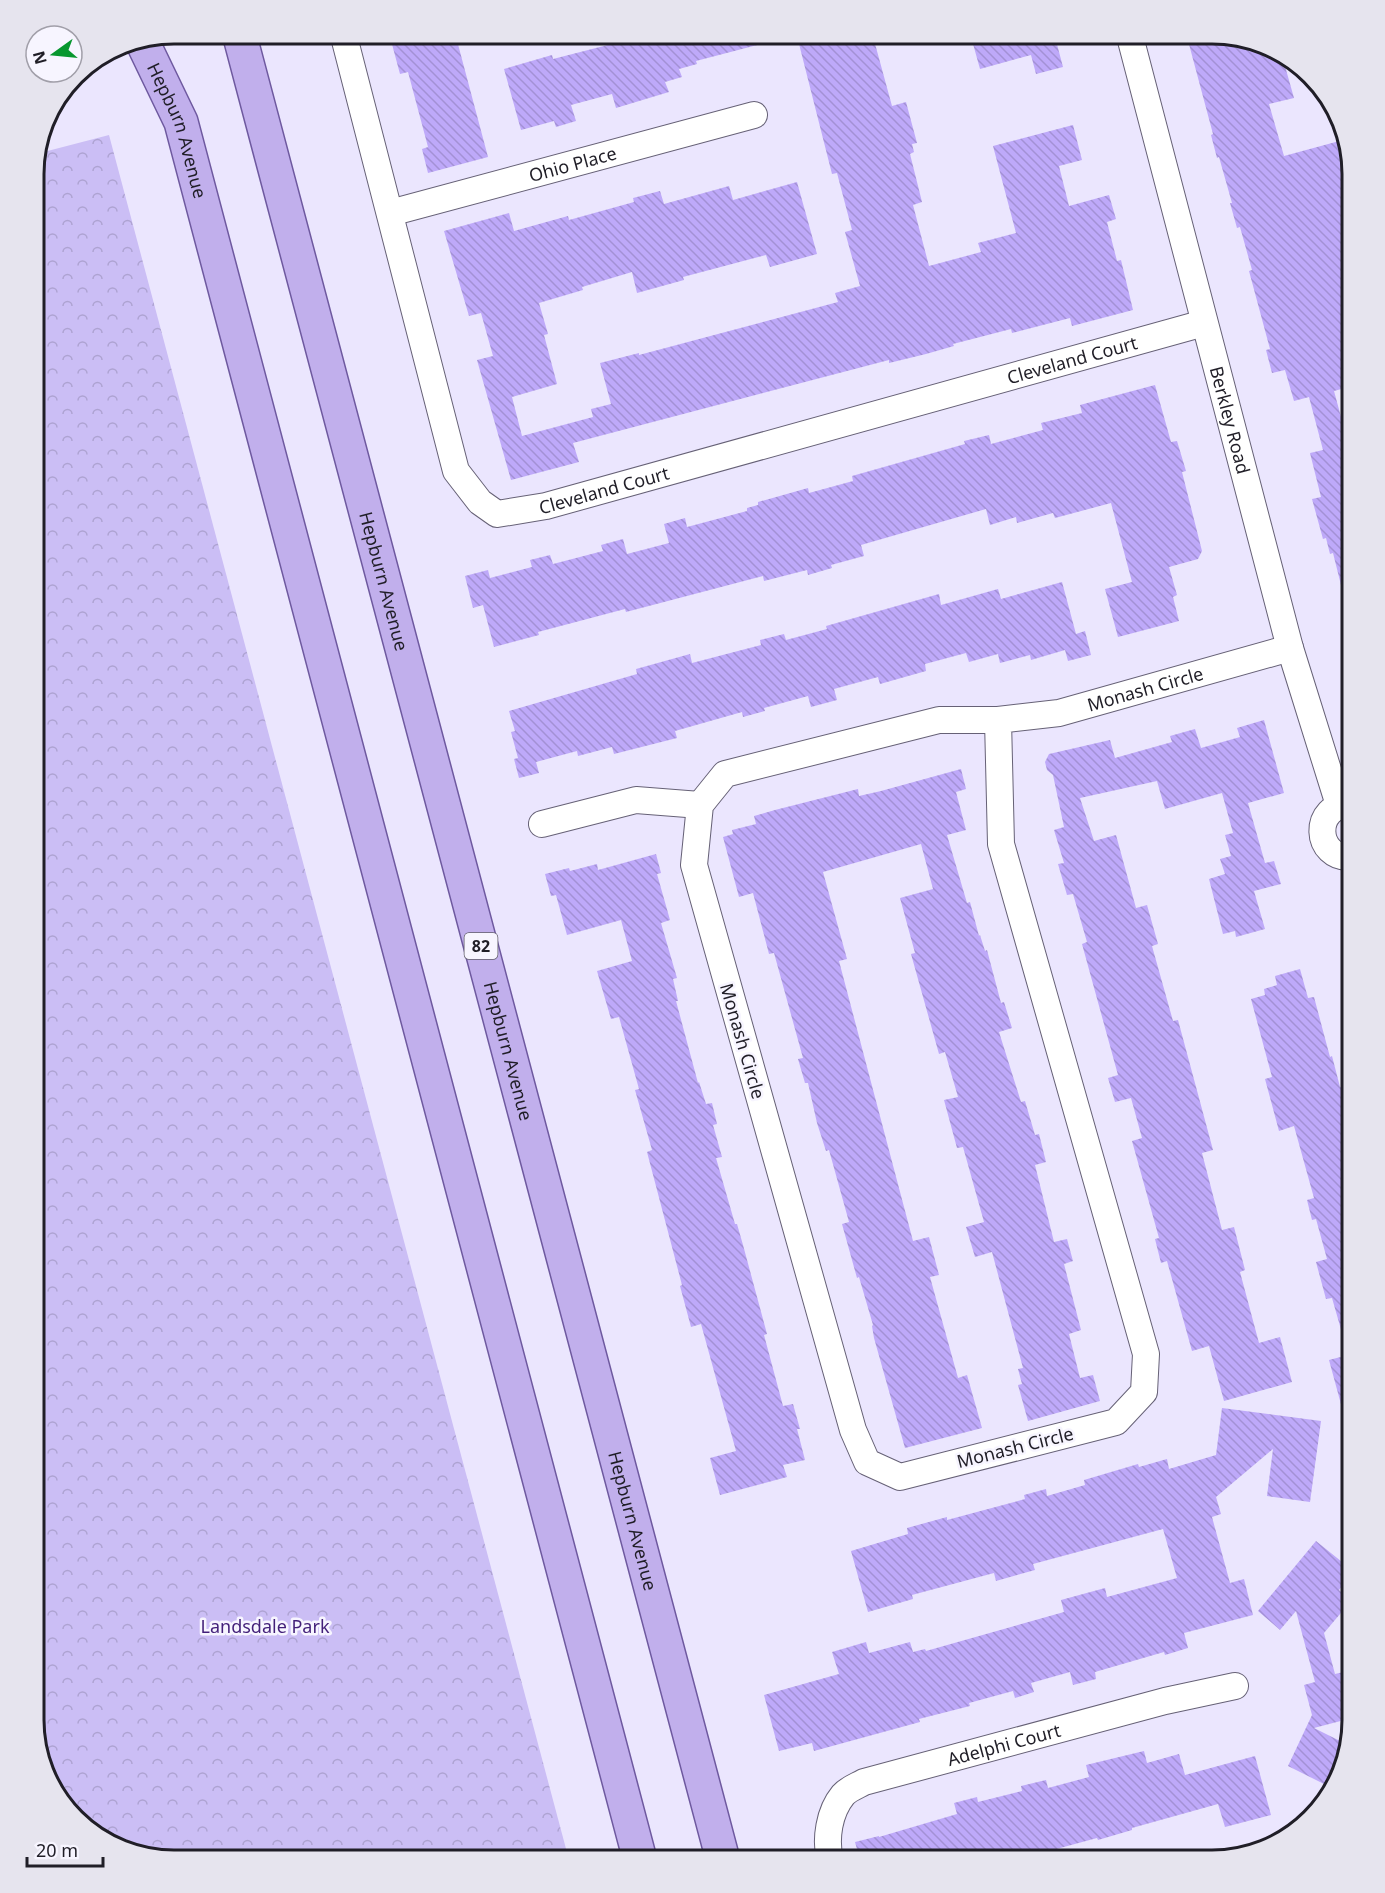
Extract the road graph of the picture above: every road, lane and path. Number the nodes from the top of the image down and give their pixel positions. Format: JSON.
{"nodes":[{"id":1,"x":243,"y":44,"type":"edge"},
{"id":2,"x":346,"y":44,"type":"edge"},
{"id":3,"x":1132,"y":44,"type":"edge"},
{"id":4,"x":145,"y":47,"type":"edge"},
{"id":5,"x":754,"y":115,"type":"dead end"},
{"id":6,"x":390,"y":213,"type":"junction"},
{"id":7,"x":1204,"y":323,"type":"junction"},
{"id":8,"x":1290,"y":648,"type":"junction"},
{"id":9,"x":998,"y":720,"type":"junction"},
{"id":10,"x":1342,"y":793,"type":"edge"},
{"id":11,"x":700,"y":805,"type":"junction"},
{"id":12,"x":1342,"y":806,"type":"edge"},
{"id":13,"x":542,"y":824,"type":"dead end"},
{"id":14,"x":1342,"y":857,"type":"edge"},
{"id":15,"x":1235,"y":1686,"type":"dead end"},
{"id":16,"x":637,"y":1849,"type":"edge"},
{"id":17,"x":720,"y":1850,"type":"edge"},
{"id":18,"x":828,"y":1850,"type":"edge"}],
"edges":[{"from":1,"to":17,"type":"main road","name":"Hepburn Avenue","number":"82"},
{"from":2,"to":6,"type":"street","name":"Cleveland Court"},
{"from":3,"to":7,"type":"street","name":"Berkley Road"},
{"from":4,"to":16,"type":"main road","name":"Hepburn Avenue"},
{"from":5,"to":6,"type":"street","name":"Ohio Place"},
{"from":6,"to":7,"type":"street","name":"Cleveland Court"},
{"from":7,"to":8,"type":"street","name":"Berkley Road"},
{"from":8,"to":9,"type":"street","name":"Monash Circle"},
{"from":8,"to":10,"type":"street","name":"Berkley Road"},
{"from":9,"to":11,"type":"street","name":"Monash Circle"},
{"from":9,"to":11,"type":"street","name":"Monash Circle"},
{"from":11,"to":13,"type":"street"},
{"from":12,"to":14,"type":"street"},
{"from":15,"to":18,"type":"street","name":"Adelphi Court"}]}
